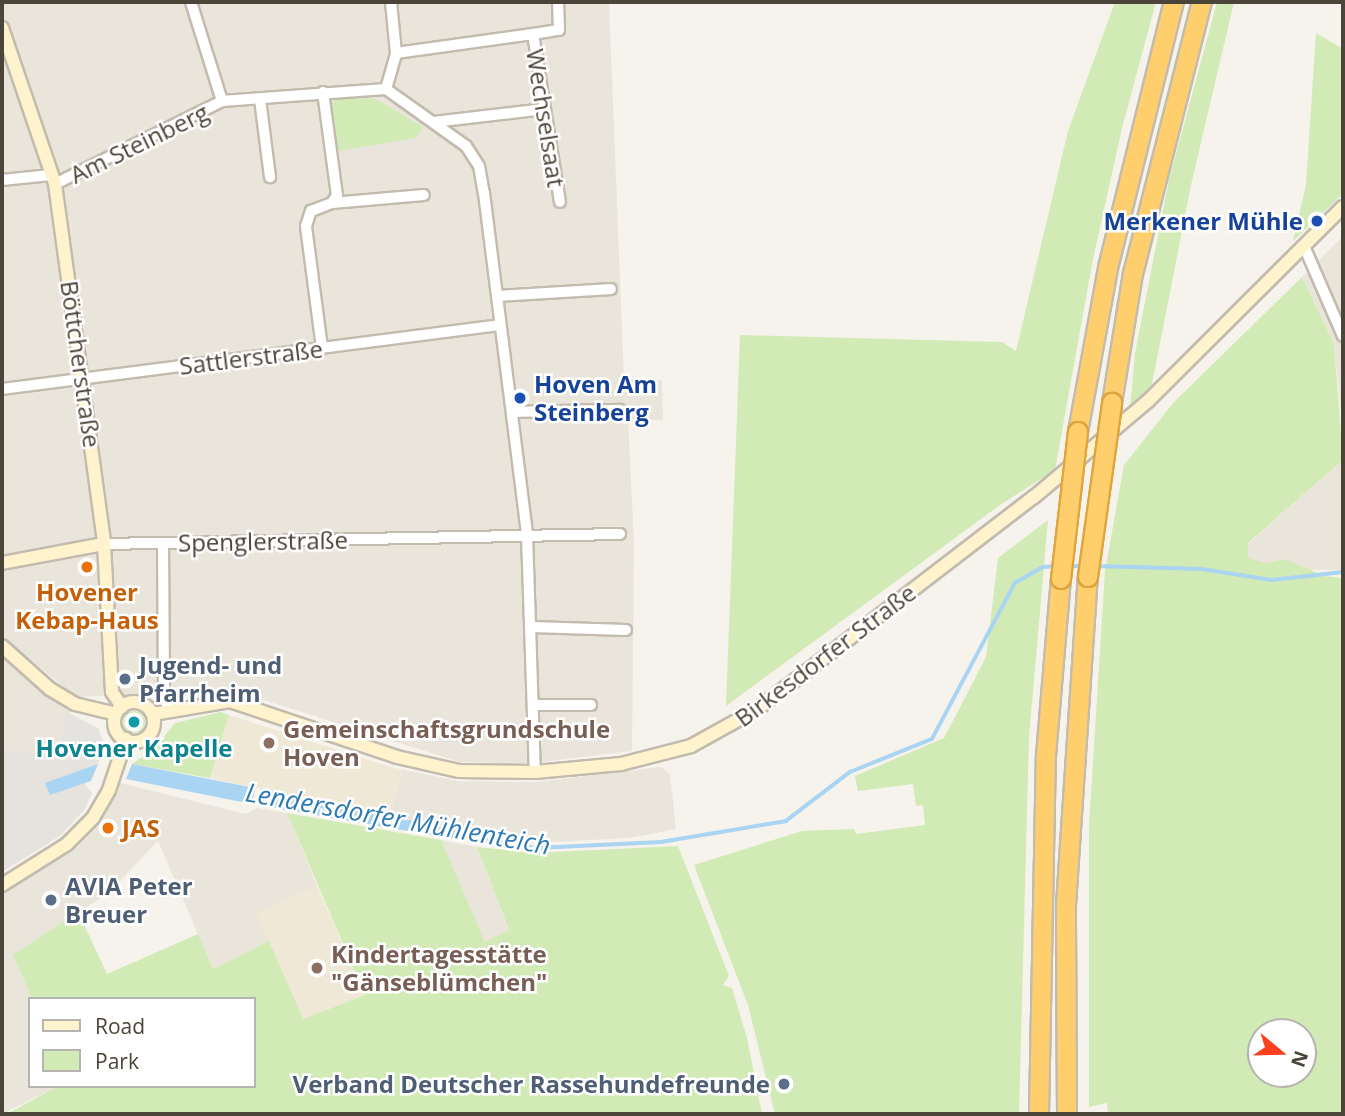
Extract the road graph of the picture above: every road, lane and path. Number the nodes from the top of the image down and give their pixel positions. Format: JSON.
{"nodes":[{"id":1,"x":191,"y":2,"type":"edge"},
{"id":2,"x":391,"y":2,"type":"edge"},
{"id":3,"x":558,"y":2,"type":"edge"},
{"id":4,"x":1174,"y":2,"type":"edge"},
{"id":5,"x":1202,"y":2,"type":"edge"},
{"id":6,"x":2,"y":28,"type":"edge"},
{"id":7,"x":533,"y":34,"type":"junction"},
{"id":8,"x":397,"y":53,"type":"junction"},
{"id":9,"x":386,"y":89,"type":"junction"},
{"id":10,"x":323,"y":92,"type":"junction"},
{"id":11,"x":260,"y":99,"type":"junction"},
{"id":12,"x":222,"y":101,"type":"junction"},
{"id":13,"x":544,"y":109,"type":"junction"},
{"id":14,"x":434,"y":122,"type":"junction"},
{"id":15,"x":270,"y":177,"type":"dead end"},
{"id":16,"x":53,"y":179,"type":"junction"},
{"id":17,"x":2,"y":180,"type":"edge"},
{"id":18,"x":424,"y":195,"type":"dead end"},
{"id":19,"x":560,"y":202,"type":"dead end"},
{"id":20,"x":332,"y":203,"type":"junction"},
{"id":21,"x":1343,"y":207,"type":"edge"},
{"id":22,"x":1304,"y":246,"type":"junction"},
{"id":23,"x":611,"y":289,"type":"dead end"},
{"id":24,"x":498,"y":296,"type":"junction"},
{"id":25,"x":499,"y":326,"type":"junction"},
{"id":26,"x":1343,"y":336,"type":"edge"},
{"id":27,"x":322,"y":348,"type":"junction"},
{"id":28,"x":84,"y":379,"type":"junction"},
{"id":29,"x":2,"y":389,"type":"edge"},
{"id":30,"x":620,"y":410,"type":"dead end"},
{"id":31,"x":513,"y":412,"type":"junction"},
{"id":32,"x":620,"y":534,"type":"dead end"},
{"id":33,"x":527,"y":535,"type":"junction"},
{"id":34,"x":163,"y":543,"type":"junction"},
{"id":35,"x":104,"y":544,"type":"junction"},
{"id":36,"x":2,"y":563,"type":"edge"},
{"id":37,"x":532,"y":627,"type":"junction"},
{"id":38,"x":626,"y":630,"type":"dead end"},
{"id":39,"x":2,"y":646,"type":"edge"},
{"id":40,"x":535,"y":705,"type":"junction"},
{"id":41,"x":591,"y":705,"type":"dead end"},
{"id":42,"x":169,"y":709,"type":"junction"},
{"id":43,"x":119,"y":710,"type":"junction"},
{"id":44,"x":152,"y":714,"type":"junction"},
{"id":45,"x":126,"y":739,"type":"junction"},
{"id":46,"x":535,"y":772,"type":"junction"},
{"id":47,"x":2,"y":885,"type":"edge"},
{"id":48,"x":1067,"y":1112,"type":"edge"},
{"id":49,"x":1040,"y":1114,"type":"edge"}],
"edges":[{"from":1,"to":12,"type":"street","name":"Am Steinberg"},
{"from":2,"to":8,"type":"street"},
{"from":3,"to":7,"type":"street","name":"Wechselsaat"},
{"from":4,"to":49,"type":"highway","bridge":true},
{"from":5,"to":48,"type":"highway","bridge":true},
{"from":6,"to":16,"type":"main road","name":"Böttcherstraße"},
{"from":7,"to":8,"type":"street","name":"Wechselsaat"},
{"from":7,"to":13,"type":"street","name":"Wechselsaat"},
{"from":8,"to":9,"type":"street"},
{"from":9,"to":10,"type":"street","name":"Am Steinberg"},
{"from":9,"to":14,"type":"street"},
{"from":10,"to":11,"type":"street","name":"Am Steinberg"},
{"from":10,"to":20,"type":"street"},
{"from":11,"to":12,"type":"street","name":"Am Steinberg"},
{"from":11,"to":15,"type":"street"},
{"from":12,"to":16,"type":"street","name":"Am Steinberg"},
{"from":13,"to":14,"type":"street"},
{"from":13,"to":19,"type":"street","name":"Wechselsaat"},
{"from":14,"to":24,"type":"street"},
{"from":16,"to":17,"type":"street"},
{"from":16,"to":28,"type":"main road","name":"Böttcherstraße"},
{"from":18,"to":20,"type":"street"},
{"from":20,"to":27,"type":"street"},
{"from":21,"to":22,"type":"main road","name":"Birkesdorfer Straße"},
{"from":22,"to":26,"type":"street"},
{"from":22,"to":46,"type":"main road","name":"Birkesdorfer Straße"},
{"from":23,"to":24,"type":"street"},
{"from":24,"to":25,"type":"street"},
{"from":25,"to":27,"type":"street","name":"Sattlerstraße"},
{"from":25,"to":31,"type":"street"},
{"from":27,"to":28,"type":"street","name":"Sattlerstraße"},
{"from":28,"to":29,"type":"street","name":"Sattlerstraße"},
{"from":28,"to":35,"type":"main road","name":"Böttcherstraße"},
{"from":30,"to":31,"type":"street"},
{"from":31,"to":33,"type":"street"},
{"from":32,"to":33,"type":"street"},
{"from":33,"to":34,"type":"street","name":"Spenglerstraße"},
{"from":33,"to":37,"type":"street"},
{"from":34,"to":35,"type":"street","name":"Spenglerstraße"},
{"from":34,"to":42,"type":"street"},
{"from":35,"to":36,"type":"main road","name":"Spenglerstraße"},
{"from":35,"to":43,"type":"main road","name":"Böttcherstraße"},
{"from":37,"to":38,"type":"street"},
{"from":37,"to":40,"type":"street"},
{"from":39,"to":43,"type":"main road"},
{"from":40,"to":41,"type":"street"},
{"from":40,"to":46,"type":"street"},
{"from":42,"to":44,"type":"main road","name":"Birkesdorfer Straße"},
{"from":42,"to":46,"type":"main road","name":"Birkesdorfer Straße"},
{"from":43,"to":44,"type":"main road"},
{"from":43,"to":45,"type":"main road"},
{"from":44,"to":45,"type":"main road"},
{"from":45,"to":47,"type":"main road"}]}
